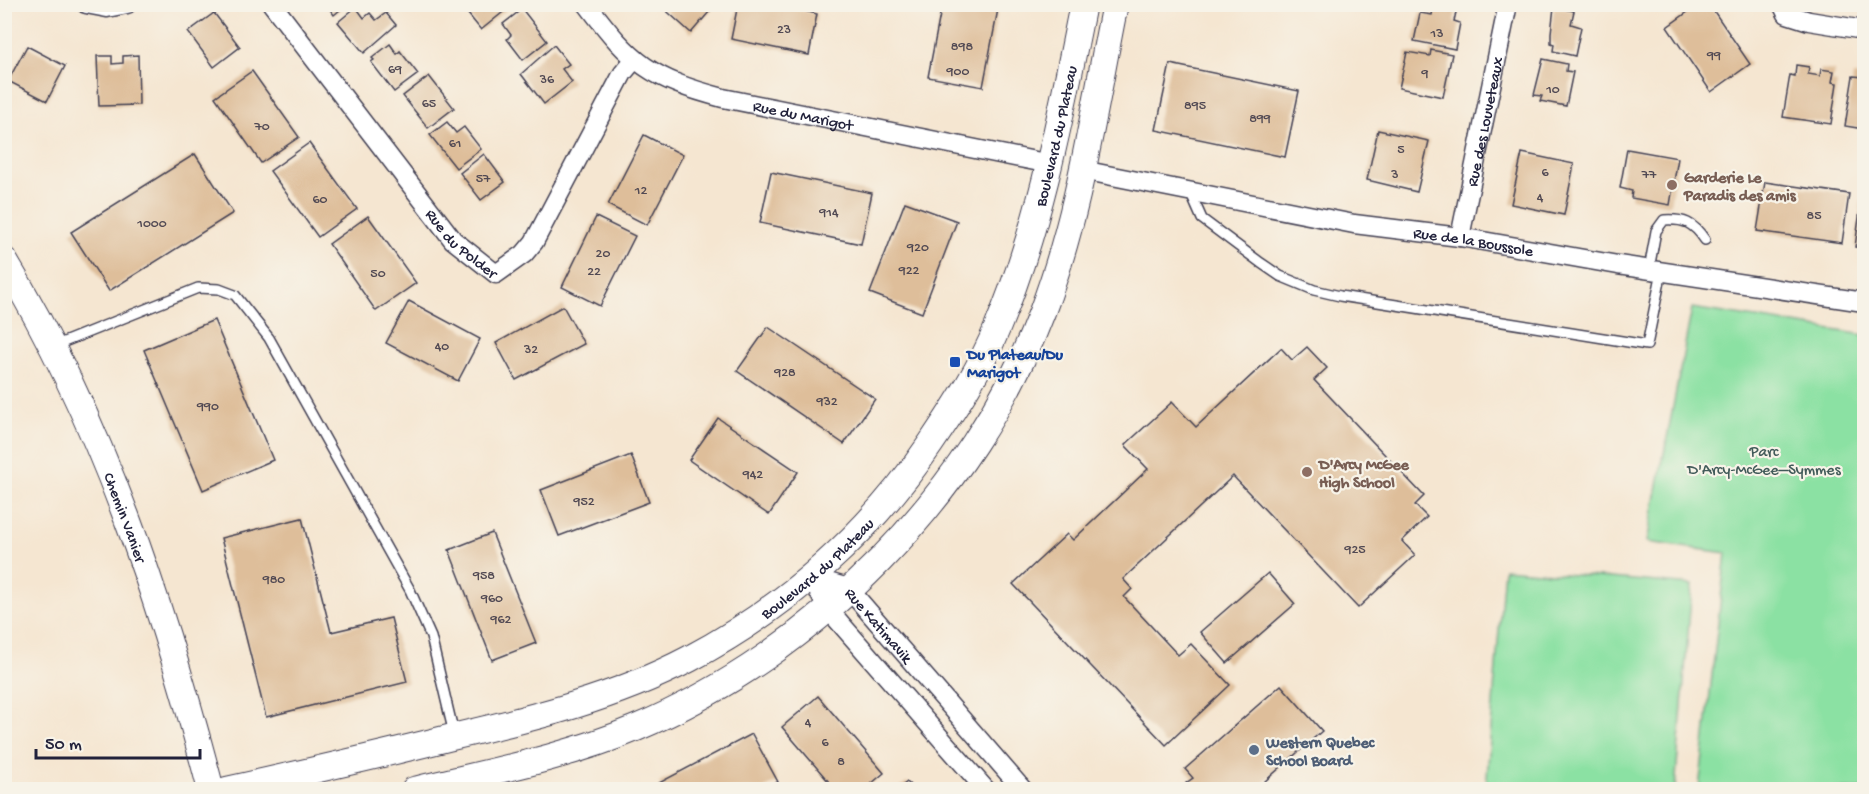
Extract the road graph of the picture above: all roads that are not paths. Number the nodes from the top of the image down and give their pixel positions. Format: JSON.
{"nodes":[{"id":1,"x":86,"y":4,"type":"edge"},
{"id":2,"x":127,"y":4,"type":"edge"},
{"id":3,"x":272,"y":4,"type":"edge"},
{"id":4,"x":587,"y":4,"type":"edge"},
{"id":5,"x":1083,"y":4,"type":"edge"},
{"id":6,"x":1115,"y":4,"type":"edge"},
{"id":7,"x":1508,"y":4,"type":"edge"},
{"id":8,"x":1782,"y":4,"type":"edge"},
{"id":9,"x":1864,"y":30,"type":"edge"},
{"id":10,"x":634,"y":60,"type":"junction"},
{"id":11,"x":1050,"y":164,"type":"junction"},
{"id":12,"x":1082,"y":170,"type":"junction"},
{"id":13,"x":1190,"y":192,"type":"junction"},
{"id":14,"x":1460,"y":237,"type":"junction"},
{"id":15,"x":1705,"y":240,"type":"dead end"},
{"id":16,"x":4,"y":260,"type":"edge"},
{"id":17,"x":1655,"y":270,"type":"junction"},
{"id":18,"x":1864,"y":302,"type":"edge"},
{"id":19,"x":52,"y":347,"type":"junction"},
{"id":20,"x":811,"y":577,"type":"junction"},
{"id":21,"x":848,"y":588,"type":"junction"},
{"id":22,"x":827,"y":608,"type":"junction"},
{"id":23,"x":454,"y":737,"type":"junction"},
{"id":24,"x":211,"y":789,"type":"edge"},
{"id":25,"x":227,"y":789,"type":"edge"},
{"id":26,"x":414,"y":789,"type":"edge"},
{"id":27,"x":986,"y":789,"type":"edge"},
{"id":28,"x":1023,"y":789,"type":"edge"}],
"edges":[{"from":1,"to":2,"type":"street"},
{"from":3,"to":10,"type":"street","name":"Rue du Polder"},
{"from":4,"to":10,"type":"street","name":"Rue du Marigot"},
{"from":5,"to":11,"type":"main road","name":"Boulevard du Plateau"},
{"from":6,"to":12,"type":"main road","name":"Boulevard du Plateau"},
{"from":7,"to":14,"type":"street","name":"Rue des Louveteaux"},
{"from":8,"to":9,"type":"street"},
{"from":10,"to":11,"type":"street","name":"Rue du Marigot"},
{"from":11,"to":12,"type":"main road"},
{"from":11,"to":20,"type":"main road","name":"Boulevard du Plateau"},
{"from":12,"to":13,"type":"street","name":"Rue de la Boussole"},
{"from":12,"to":21,"type":"main road","name":"Boulevard du Plateau"},
{"from":13,"to":14,"type":"street","name":"Rue de la Boussole"},
{"from":13,"to":17,"type":"lane"},
{"from":14,"to":17,"type":"street","name":"Rue de la Boussole"},
{"from":15,"to":17,"type":"lane"},
{"from":16,"to":19,"type":"main road","name":"Chemin Vanier"},
{"from":17,"to":18,"type":"street","name":"Rue de la Boussole"},
{"from":19,"to":23,"type":"lane"},
{"from":19,"to":24,"type":"main road","name":"Chemin Vanier"},
{"from":20,"to":21,"type":"street","name":"Rue Katimavik"},
{"from":20,"to":22,"type":"street","name":"Rue Katimavik"},
{"from":20,"to":23,"type":"main road","name":"Boulevard du Plateau"},
{"from":21,"to":22,"type":"main road","name":"Boulevard du Plateau"},
{"from":21,"to":28,"type":"street","name":"Rue Katimavik"},
{"from":22,"to":26,"type":"main road","name":"Boulevard du Plateau"},
{"from":22,"to":27,"type":"street","name":"Rue Katimavik"},
{"from":23,"to":25,"type":"main road","name":"Boulevard du Plateau"}]}
